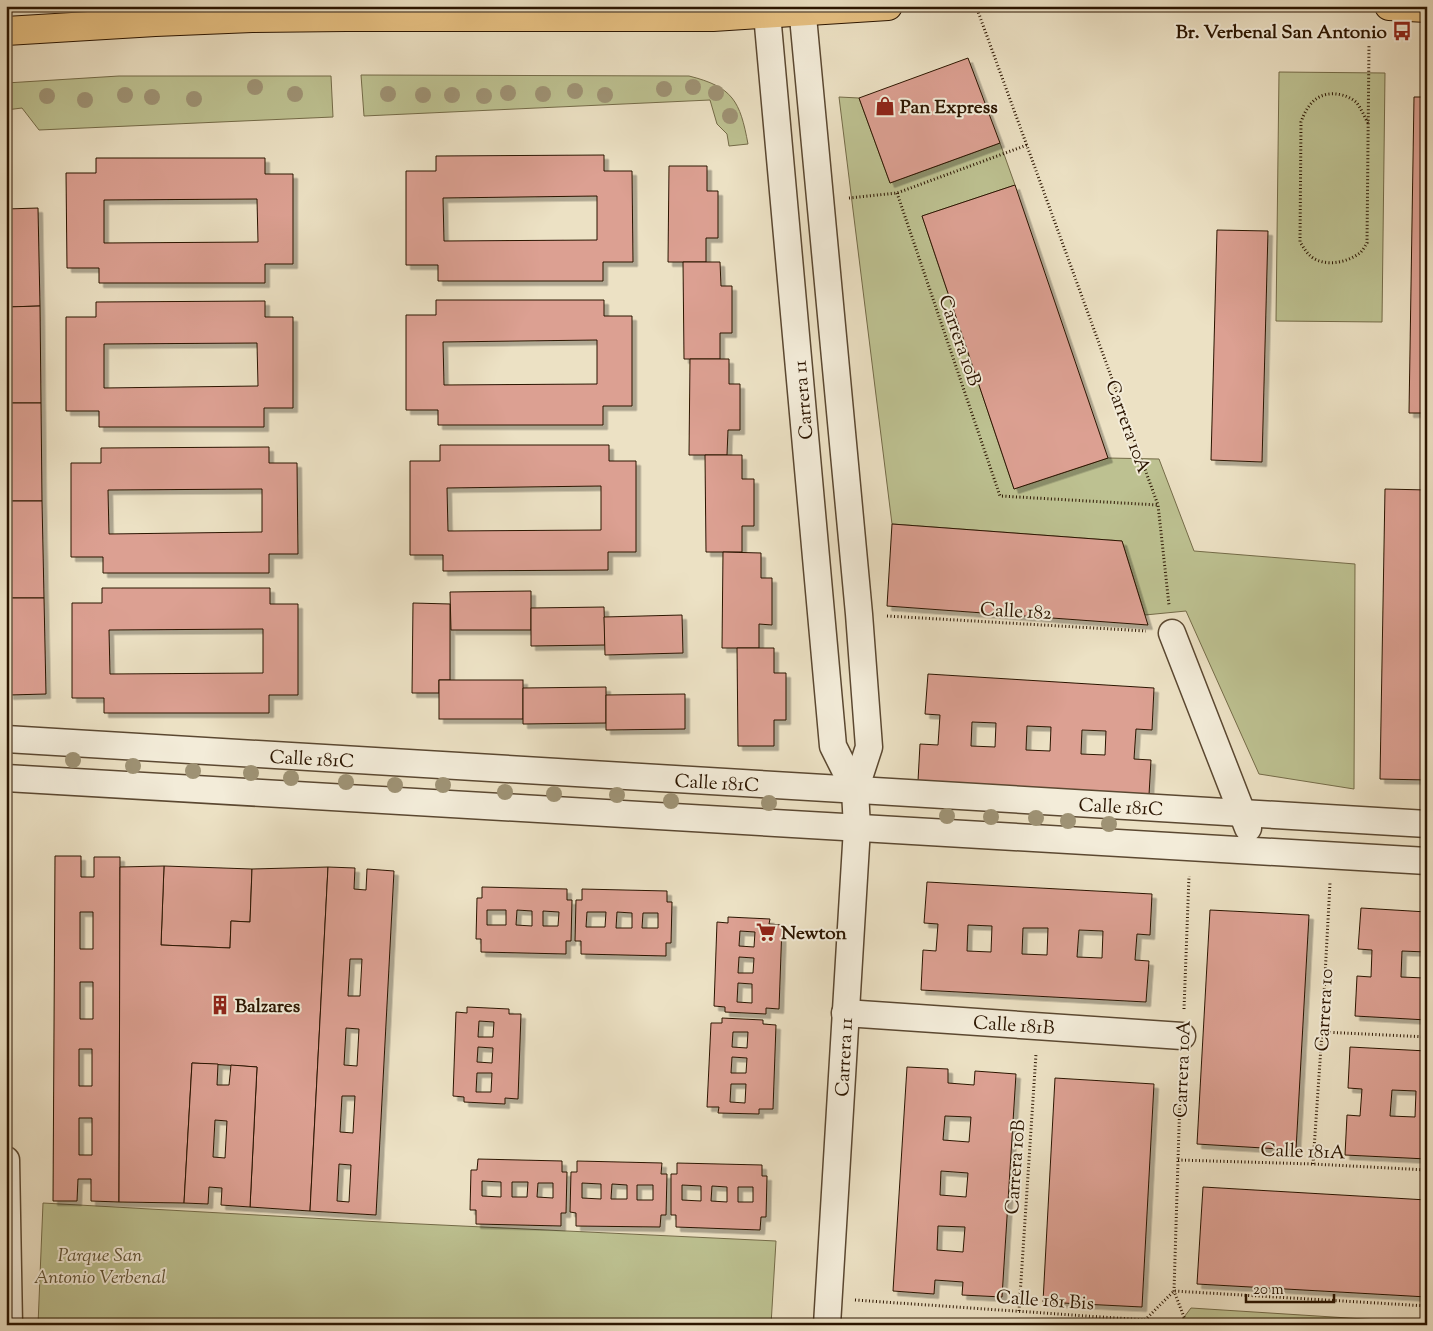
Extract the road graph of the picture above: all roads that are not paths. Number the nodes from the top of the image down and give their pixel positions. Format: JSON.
{"nodes":[{"id":1,"x":888,"y":6,"type":"edge"},
{"id":2,"x":1389,"y":6,"type":"edge"},
{"id":3,"x":1427,"y":8,"type":"edge"},
{"id":4,"x":802,"y":9,"type":"edge"},
{"id":5,"x":768,"y":10,"type":"edge"},
{"id":6,"x":6,"y":31,"type":"edge"},
{"id":7,"x":1172,"y":633,"type":"road end"},
{"id":8,"x":6,"y":740,"type":"edge"},
{"id":9,"x":6,"y":778,"type":"edge"},
{"id":10,"x":855,"y":790,"type":"junction"},
{"id":11,"x":1243,"y":813,"type":"junction"},
{"id":12,"x":1427,"y":824,"type":"edge"},
{"id":13,"x":857,"y":828,"type":"junction"},
{"id":14,"x":1258,"y":851,"type":"junction"},
{"id":15,"x":1427,"y":861,"type":"edge"},
{"id":16,"x":845,"y":1013,"type":"junction"},
{"id":17,"x":1182,"y":1036,"type":"road end"},
{"id":18,"x":6,"y":1160,"type":"edge"},
{"id":19,"x":9,"y":1325,"type":"edge"},
{"id":20,"x":827,"y":1325,"type":"edge"}],
"edges":[{"from":1,"to":4,"type":"main road"},
{"from":2,"to":3,"type":"main road"},
{"from":4,"to":5,"type":"main road"},
{"from":4,"to":10,"type":"street","name":"Carrera 11"},
{"from":5,"to":6,"type":"main road"},
{"from":5,"to":10,"type":"street","name":"Carrera 11"},
{"from":7,"to":11,"type":"street"},
{"from":8,"to":10,"type":"street","name":"Calle 181C"},
{"from":9,"to":13,"type":"street","name":"Calle 181C"},
{"from":10,"to":11,"type":"street","name":"Calle 181C"},
{"from":10,"to":13,"type":"street","name":"Carrera 11"},
{"from":11,"to":12,"type":"street","name":"Calle 181C"},
{"from":11,"to":14,"type":"street"},
{"from":13,"to":14,"type":"street","name":"Calle 181C"},
{"from":13,"to":16,"type":"street","name":"Carrera 11"},
{"from":14,"to":15,"type":"street","name":"Calle 181C"},
{"from":16,"to":17,"type":"street","name":"Calle 181B"},
{"from":16,"to":20,"type":"street","name":"Carrera 11"},
{"from":18,"to":19,"type":"street"}]}
